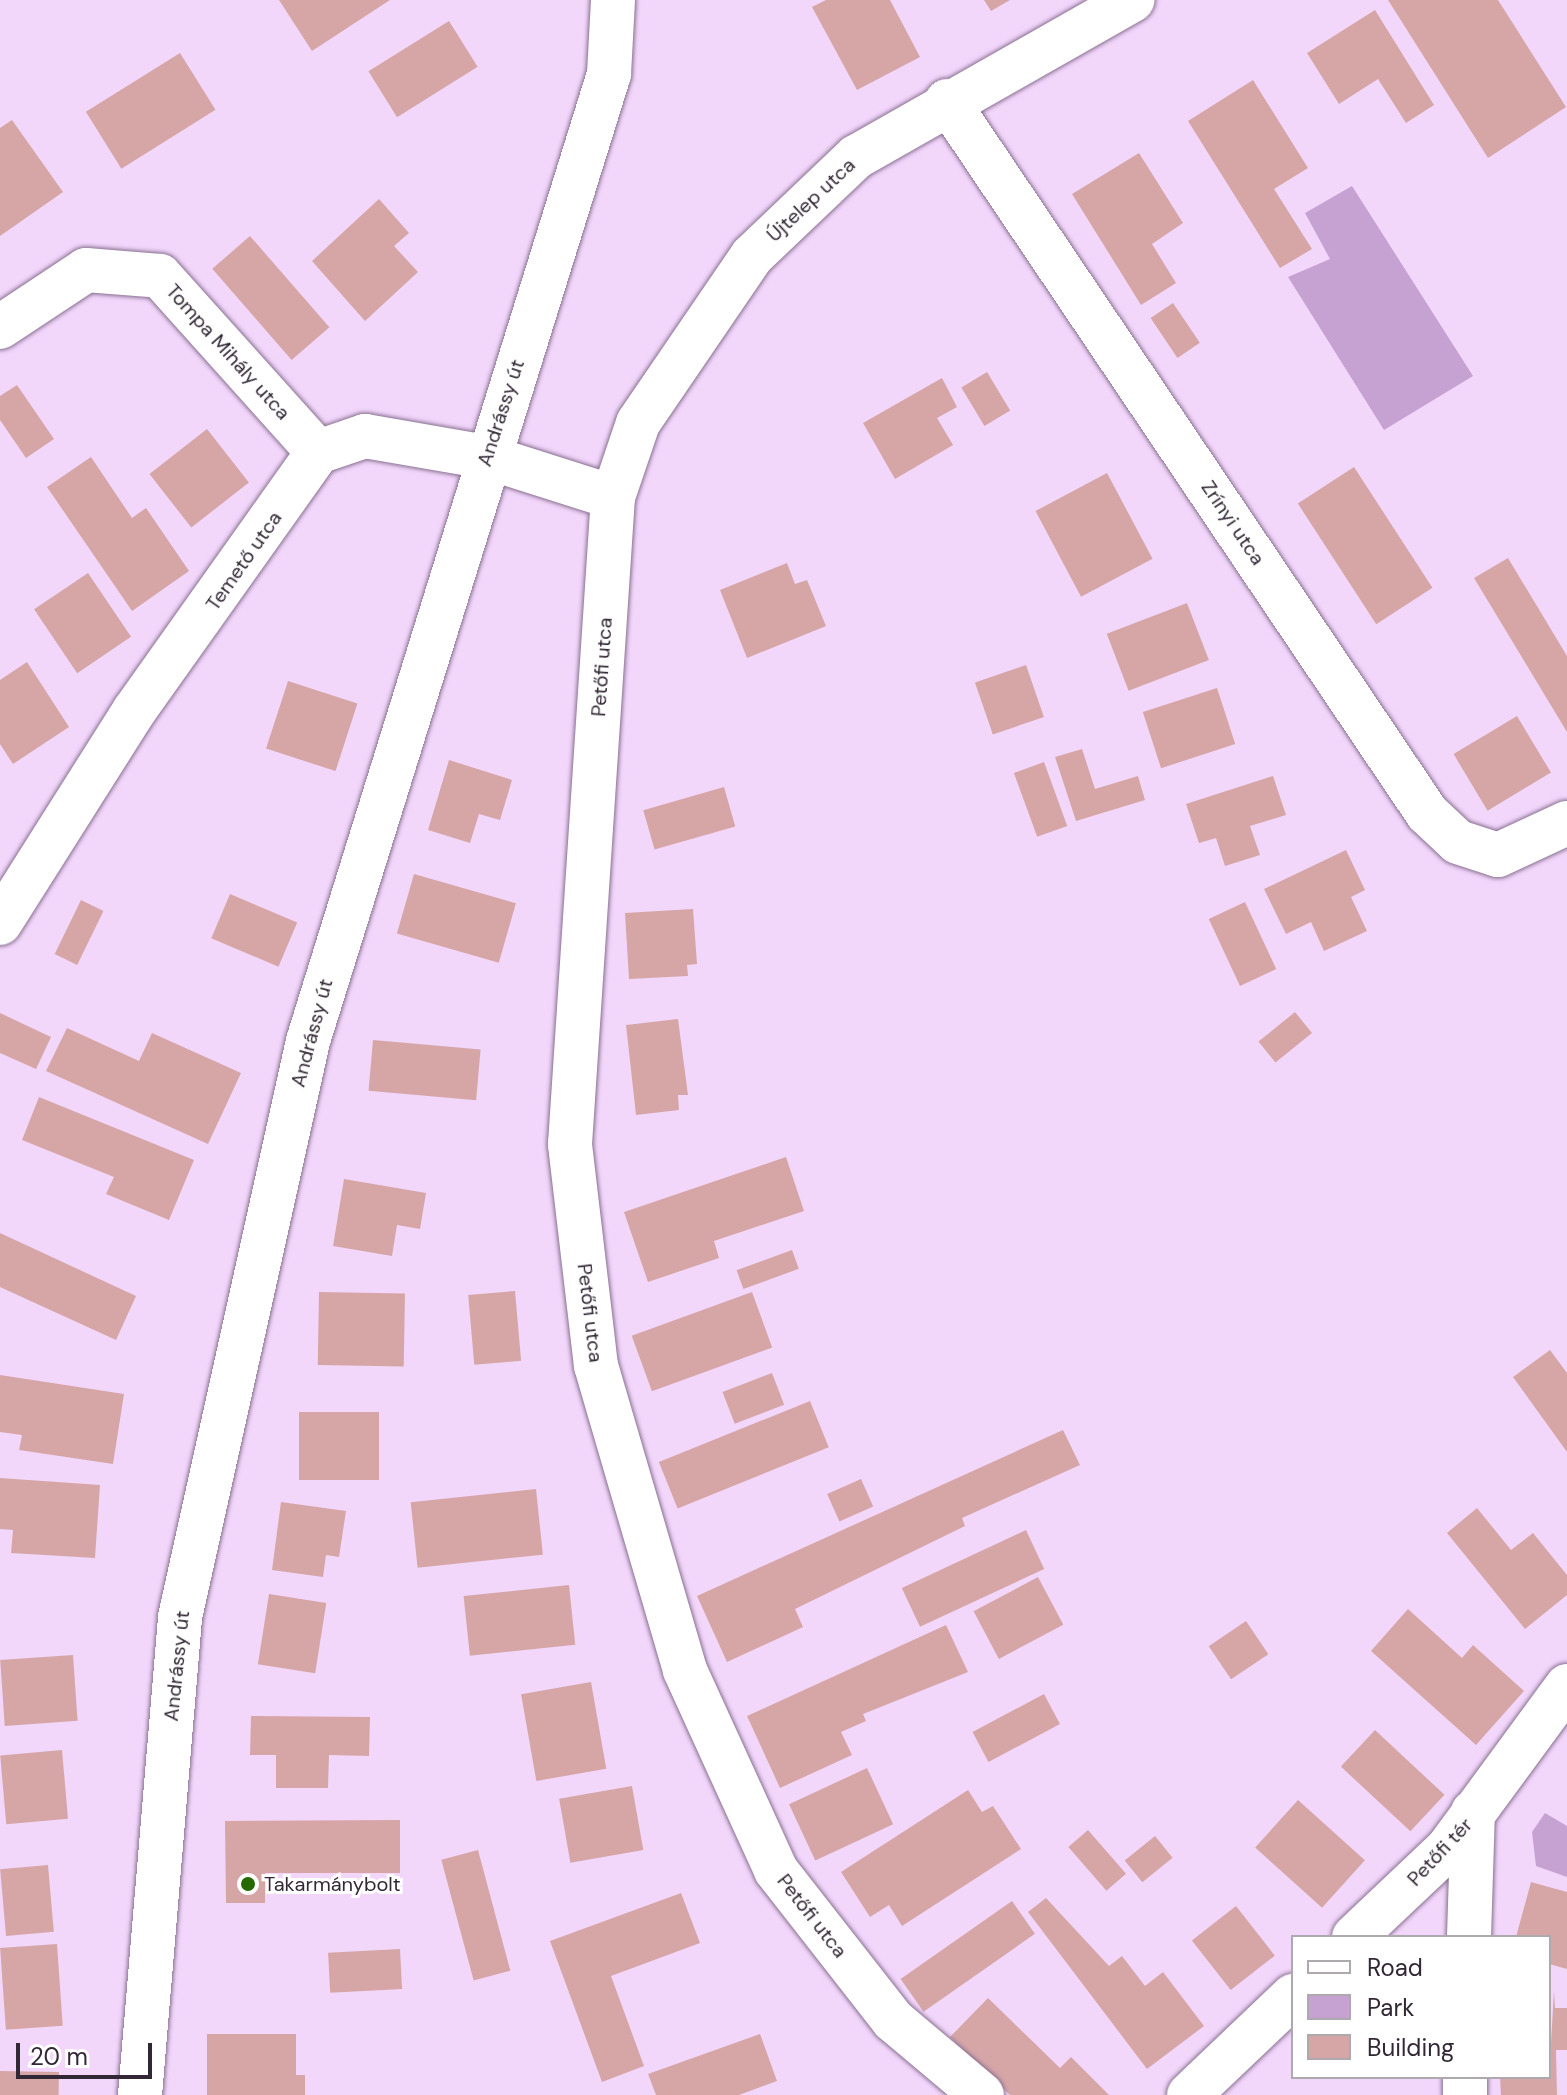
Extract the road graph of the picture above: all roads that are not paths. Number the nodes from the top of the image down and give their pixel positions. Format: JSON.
{"nodes":[{"id":1,"x":613,"y":0,"type":"edge"},
{"id":2,"x":1132,"y":0,"type":"edge"},
{"id":3,"x":947,"y":101,"type":"junction"},
{"id":4,"x":0,"y":327,"type":"edge"},
{"id":5,"x":638,"y":423,"type":"joint"},
{"id":6,"x":318,"y":452,"type":"junction"},
{"id":7,"x":487,"y":457,"type":"junction"},
{"id":8,"x":613,"y":497,"type":"junction"},
{"id":9,"x":1567,"y":823,"type":"edge"},
{"id":10,"x":0,"y":923,"type":"edge"},
{"id":11,"x":1567,"y":1686,"type":"edge"},
{"id":12,"x":1473,"y":1812,"type":"junction"},
{"id":13,"x":1356,"y":1935,"type":"edge"},
{"id":14,"x":1469,"y":1935,"type":"edge"},
{"id":15,"x":1291,"y":1998,"type":"edge"},
{"id":16,"x":140,"y":2095,"type":"edge"},
{"id":17,"x":982,"y":2095,"type":"edge"},
{"id":18,"x":1189,"y":2095,"type":"edge"}],
"edges":[{"from":1,"to":7,"type":"street","name":"Andrássy út"},
{"from":2,"to":3,"type":"street","name":"Újtelep utca"},
{"from":3,"to":5,"type":"street","name":"Újtelep utca"},
{"from":3,"to":9,"type":"street","name":"Zrínyi utca"},
{"from":4,"to":6,"type":"street","name":"Tompa Mihály utca"},
{"from":5,"to":8,"type":"street","name":"Petőfi utca"},
{"from":6,"to":7,"type":"street"},
{"from":6,"to":10,"type":"street","name":"Temető utca"},
{"from":7,"to":8,"type":"street"},
{"from":7,"to":16,"type":"street","name":"Andrássy út"},
{"from":8,"to":17,"type":"street","name":"Petőfi utca"},
{"from":11,"to":12,"type":"street"},
{"from":12,"to":13,"type":"street","name":"Petőfi tér"},
{"from":12,"to":14,"type":"street","name":"Petőfi tér"},
{"from":15,"to":18,"type":"street"}]}
